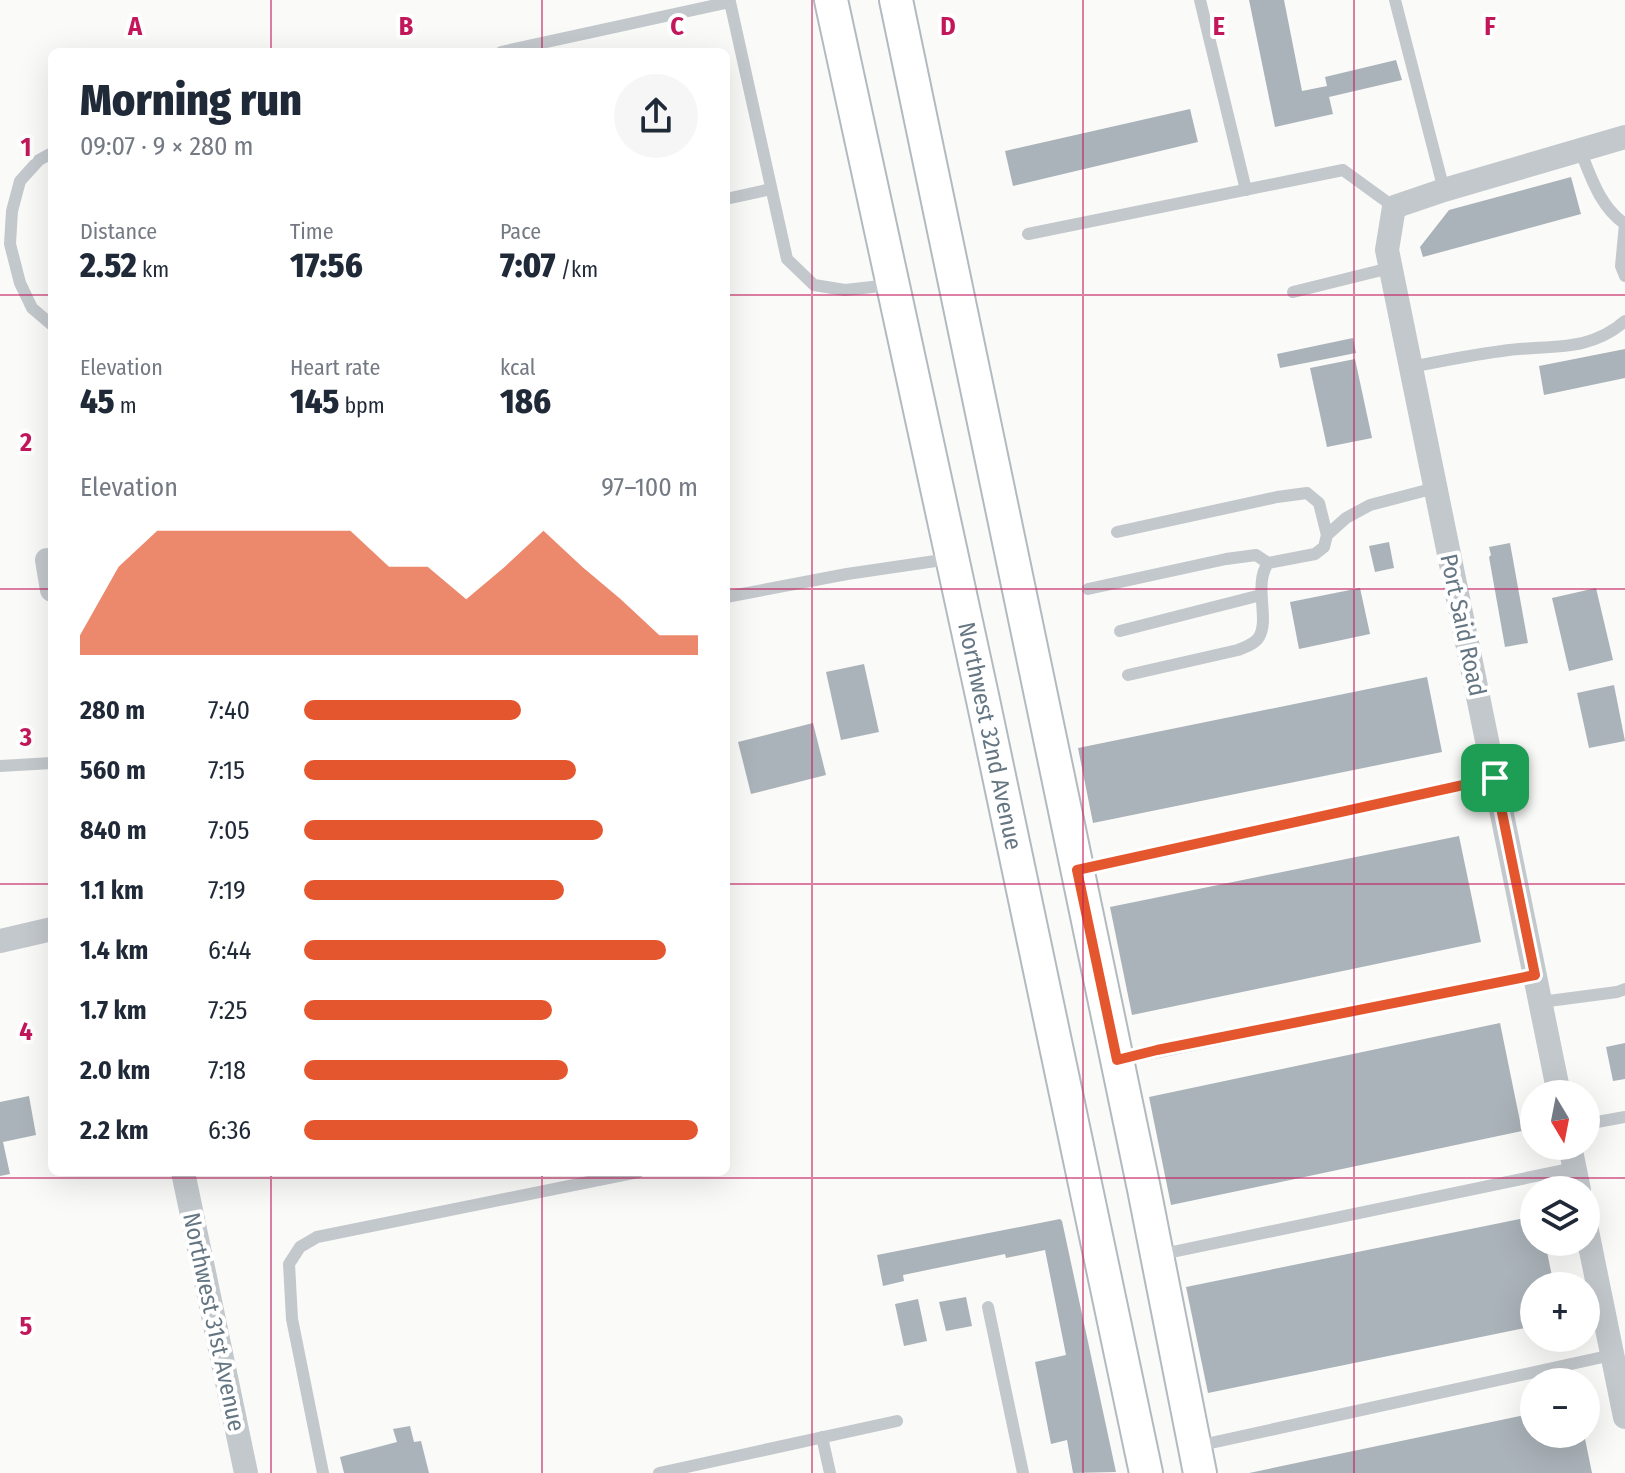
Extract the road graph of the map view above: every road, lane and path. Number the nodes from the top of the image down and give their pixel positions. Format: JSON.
{"nodes":[{"id":1,"x":831,"y":0,"type":"edge"},
{"id":2,"x":896,"y":0,"type":"edge"},
{"id":3,"x":1200,"y":0,"type":"edge"},
{"id":4,"x":1395,"y":0,"type":"edge"},
{"id":5,"x":519,"y":48,"type":"edge"},
{"id":6,"x":1625,"y":137,"type":"edge"},
{"id":7,"x":1580,"y":150,"type":"junction"},
{"id":8,"x":48,"y":155,"type":"edge"},
{"id":9,"x":771,"y":189,"type":"junction"},
{"id":10,"x":1246,"y":190,"type":"junction"},
{"id":11,"x":1444,"y":190,"type":"junction"},
{"id":12,"x":730,"y":198,"type":"edge"},
{"id":13,"x":1394,"y":207,"type":"junction"},
{"id":14,"x":1625,"y":224,"type":"edge"},
{"id":15,"x":1028,"y":234,"type":"dead end"},
{"id":16,"x":1390,"y":268,"type":"junction"},
{"id":17,"x":1625,"y":276,"type":"edge"},
{"id":18,"x":893,"y":284,"type":"junction"},
{"id":19,"x":1293,"y":292,"type":"dead end"},
{"id":20,"x":1625,"y":321,"type":"edge"},
{"id":21,"x":48,"y":322,"type":"edge"},
{"id":22,"x":1411,"y":367,"type":"junction"},
{"id":23,"x":1435,"y":488,"type":"junction"},
{"id":24,"x":1117,"y":532,"type":"dead end"},
{"id":25,"x":1327,"y":535,"type":"junction"},
{"id":26,"x":953,"y":559,"type":"junction"},
{"id":27,"x":47,"y":560,"type":"dead end"},
{"id":28,"x":1268,"y":563,"type":"junction"},
{"id":29,"x":48,"y":566,"type":"edge"},
{"id":30,"x":1088,"y":589,"type":"dead end"},
{"id":31,"x":1261,"y":595,"type":"junction"},
{"id":32,"x":730,"y":596,"type":"edge"},
{"id":33,"x":1120,"y":631,"type":"dead end"},
{"id":34,"x":1128,"y":675,"type":"dead end"},
{"id":35,"x":48,"y":763,"type":"edge"},
{"id":36,"x":0,"y":766,"type":"edge"},
{"id":37,"x":1495,"y":778,"type":"junction"},
{"id":38,"x":1077,"y":870,"type":"junction"},
{"id":39,"x":48,"y":930,"type":"edge"},
{"id":40,"x":0,"y":941,"type":"edge"},
{"id":41,"x":1535,"y":975,"type":"junction"},
{"id":42,"x":1625,"y":989,"type":"edge"},
{"id":43,"x":1541,"y":1002,"type":"junction"},
{"id":44,"x":1117,"y":1060,"type":"junction"},
{"id":45,"x":1556,"y":1080,"type":"edge"},
{"id":46,"x":1625,"y":1117,"type":"edge"},
{"id":47,"x":1600,"y":1121,"type":"edge"},
{"id":48,"x":1574,"y":1168,"type":"edge"},
{"id":49,"x":184,"y":1176,"type":"edge"},
{"id":50,"x":618,"y":1176,"type":"edge"},
{"id":51,"x":1157,"y":1255,"type":"junction"},
{"id":52,"x":1592,"y":1256,"type":"edge"},
{"id":53,"x":988,"y":1307,"type":"dead end"},
{"id":54,"x":1612,"y":1355,"type":"junction"},
{"id":55,"x":1625,"y":1417,"type":"edge"},
{"id":56,"x":897,"y":1421,"type":"dead end"},
{"id":57,"x":822,"y":1437,"type":"junction"},
{"id":58,"x":1198,"y":1460,"type":"edge"},
{"id":59,"x":246,"y":1473,"type":"edge"},
{"id":60,"x":323,"y":1473,"type":"edge"},
{"id":61,"x":659,"y":1473,"type":"edge"},
{"id":62,"x":830,"y":1473,"type":"edge"},
{"id":63,"x":1023,"y":1473,"type":"edge"},
{"id":64,"x":1146,"y":1473,"type":"edge"}],
"edges":[{"from":1,"to":18,"type":"main road","name":"Northwest 32nd Avenue"},
{"from":2,"to":38,"type":"main road"},
{"from":3,"to":10,"type":"lane"},
{"from":4,"to":11,"type":"lane"},
{"from":5,"to":9,"type":"lane"},
{"from":6,"to":7,"type":"street"},
{"from":7,"to":11,"type":"street"},
{"from":7,"to":14,"type":"lane"},
{"from":8,"to":21,"type":"lane"},
{"from":9,"to":12,"type":"lane"},
{"from":9,"to":18,"type":"lane"},
{"from":10,"to":13,"type":"lane"},
{"from":10,"to":15,"type":"lane"},
{"from":11,"to":13,"type":"street"},
{"from":13,"to":16,"type":"street","name":"Port Said Road"},
{"from":14,"to":17,"type":"lane"},
{"from":16,"to":19,"type":"lane"},
{"from":16,"to":22,"type":"street","name":"Port Said Road"},
{"from":18,"to":26,"type":"main road","name":"Northwest 32nd Avenue"},
{"from":20,"to":22,"type":"lane"},
{"from":22,"to":23,"type":"street","name":"Port Said Road"},
{"from":23,"to":25,"type":"lane"},
{"from":23,"to":37,"type":"street","name":"Port Said Road"},
{"from":24,"to":25,"type":"lane"},
{"from":25,"to":28,"type":"lane"},
{"from":26,"to":32,"type":"lane"},
{"from":26,"to":64,"type":"main road","name":"Northwest 32nd Avenue"},
{"from":27,"to":29,"type":"street"},
{"from":28,"to":30,"type":"lane"},
{"from":28,"to":31,"type":"lane"},
{"from":31,"to":33,"type":"lane"},
{"from":31,"to":34,"type":"lane"},
{"from":35,"to":36,"type":"lane"},
{"from":37,"to":38,"type":"lane"},
{"from":37,"to":41,"type":"street","name":"Port Said Road"},
{"from":38,"to":44,"type":"main road"},
{"from":39,"to":40,"type":"street"},
{"from":41,"to":43,"type":"street","name":"Port Said Road"},
{"from":41,"to":44,"type":"lane"},
{"from":42,"to":43,"type":"lane"},
{"from":43,"to":45,"type":"street","name":"Port Said Road"},
{"from":44,"to":51,"type":"main road"},
{"from":46,"to":47,"type":"lane"},
{"from":48,"to":51,"type":"lane"},
{"from":49,"to":59,"type":"street","name":"Northwest 31st Avenue"},
{"from":50,"to":60,"type":"lane"},
{"from":51,"to":58,"type":"main road"},
{"from":52,"to":54,"type":"street"},
{"from":53,"to":63,"type":"lane"},
{"from":54,"to":55,"type":"street"},
{"from":54,"to":58,"type":"lane"},
{"from":56,"to":57,"type":"lane"},
{"from":57,"to":61,"type":"lane"},
{"from":57,"to":62,"type":"lane"}]}
